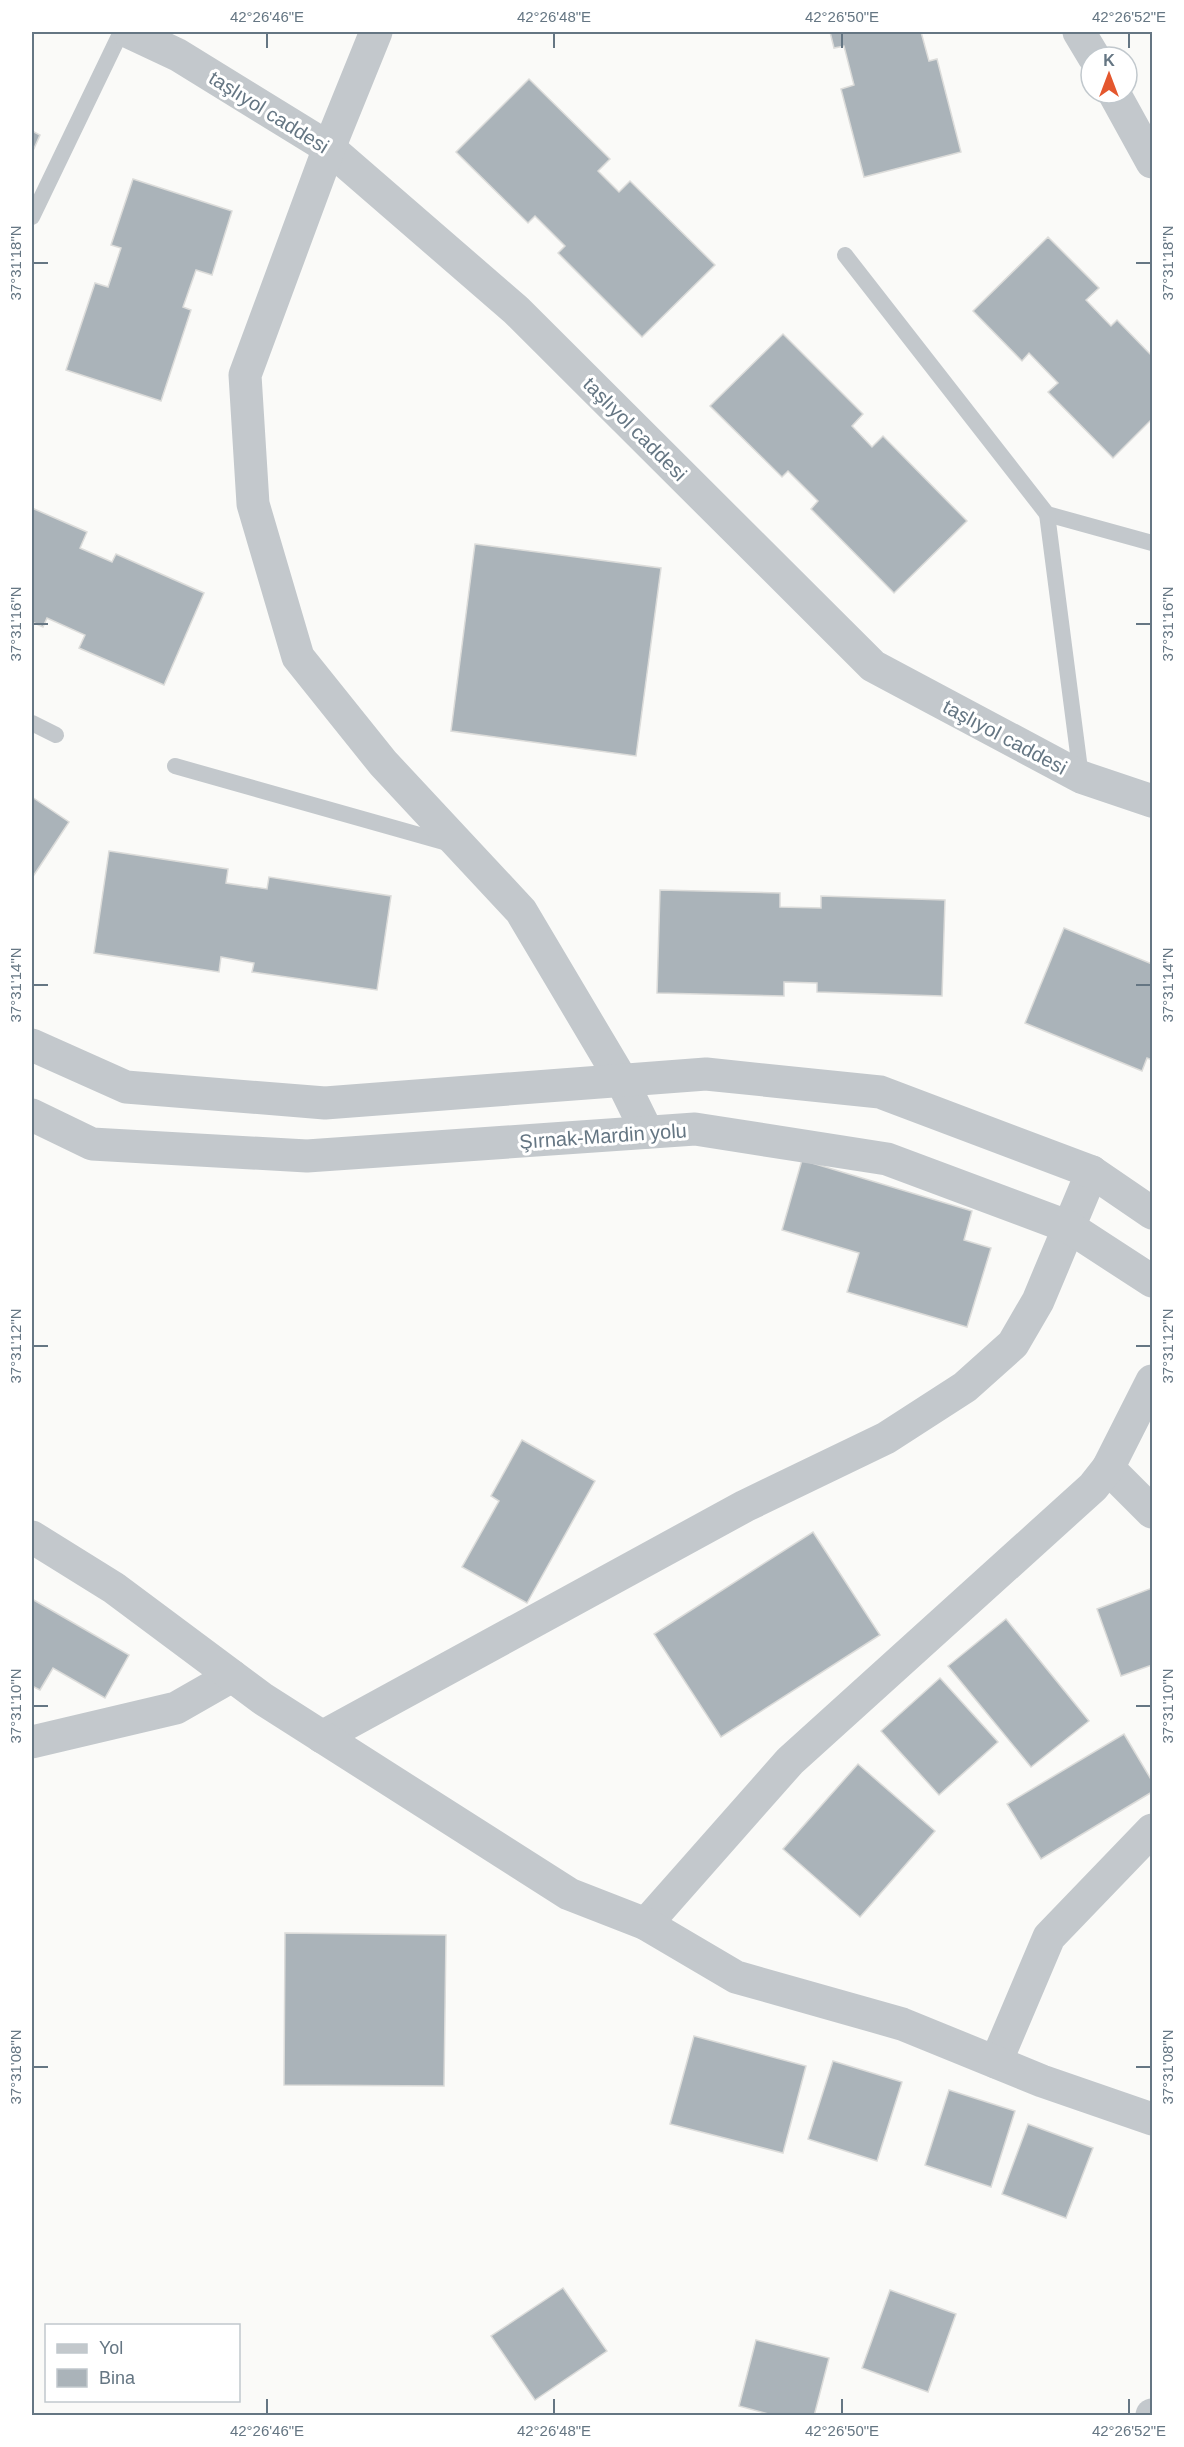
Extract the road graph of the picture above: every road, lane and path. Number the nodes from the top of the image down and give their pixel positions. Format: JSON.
{"nodes":[{"id":1,"x":121,"y":32,"type":"edge"},
{"id":2,"x":129,"y":32,"type":"edge"},
{"id":3,"x":376,"y":32,"type":"edge"},
{"id":4,"x":1079,"y":32,"type":"edge"},
{"id":5,"x":1087,"y":45,"type":"edge"},
{"id":6,"x":1121,"y":105,"type":"edge"},
{"id":7,"x":329,"y":148,"type":"junction"},
{"id":8,"x":1152,"y":162,"type":"edge"},
{"id":9,"x":32,"y":217,"type":"edge"},
{"id":10,"x":845,"y":255,"type":"dead end"},
{"id":11,"x":1047,"y":514,"type":"junction"},
{"id":12,"x":1152,"y":543,"type":"edge"},
{"id":13,"x":32,"y":723,"type":"edge"},
{"id":14,"x":56,"y":735,"type":"dead end"},
{"id":15,"x":176,"y":766,"type":"dead end"},
{"id":16,"x":1081,"y":777,"type":"junction"},
{"id":17,"x":1152,"y":801,"type":"edge"},
{"id":18,"x":461,"y":846,"type":"junction"},
{"id":19,"x":32,"y":1045,"type":"edge"},
{"id":20,"x":622,"y":1081,"type":"junction"},
{"id":21,"x":32,"y":1114,"type":"edge"},
{"id":22,"x":647,"y":1132,"type":"junction"},
{"id":23,"x":1092,"y":1172,"type":"junction"},
{"id":24,"x":1152,"y":1213,"type":"edge"},
{"id":25,"x":1069,"y":1227,"type":"junction"},
{"id":26,"x":1152,"y":1281,"type":"edge"},
{"id":27,"x":1152,"y":1381,"type":"edge"},
{"id":28,"x":1108,"y":1468,"type":"junction"},
{"id":29,"x":1152,"y":1512,"type":"edge"},
{"id":30,"x":32,"y":1537,"type":"edge"},
{"id":31,"x":232,"y":1676,"type":"junction"},
{"id":32,"x":322,"y":1737,"type":"junction"},
{"id":33,"x":32,"y":1742,"type":"edge"},
{"id":34,"x":1152,"y":1830,"type":"edge"},
{"id":35,"x":646,"y":1924,"type":"junction"},
{"id":36,"x":996,"y":2062,"type":"junction"},
{"id":37,"x":1152,"y":2119,"type":"edge"}],
"edges":[{"from":1,"to":9,"type":"lane"},
{"from":2,"to":7,"type":"street","name":"taşlıyol caddesi"},
{"from":3,"to":7,"type":"street"},
{"from":4,"to":5,"type":"street"},
{"from":6,"to":8,"type":"street"},
{"from":7,"to":16,"type":"street","name":"taşlıyol caddesi"},
{"from":7,"to":18,"type":"street"},
{"from":10,"to":11,"type":"lane"},
{"from":11,"to":12,"type":"lane"},
{"from":11,"to":16,"type":"lane"},
{"from":13,"to":14,"type":"lane"},
{"from":15,"to":18,"type":"lane"},
{"from":16,"to":17,"type":"street","name":"taşlıyol caddesi"},
{"from":18,"to":20,"type":"street"},
{"from":19,"to":20,"type":"street"},
{"from":20,"to":22,"type":"street"},
{"from":20,"to":23,"type":"street"},
{"from":21,"to":22,"type":"street","name":"Şırnak-Mardin yolu"},
{"from":22,"to":25,"type":"street","name":"Şırnak-Mardin yolu"},
{"from":23,"to":24,"type":"street"},
{"from":23,"to":25,"type":"street"},
{"from":25,"to":26,"type":"street","name":"Şırnak-Mardin yolu"},
{"from":25,"to":32,"type":"street"},
{"from":27,"to":28,"type":"street"},
{"from":28,"to":29,"type":"street"},
{"from":28,"to":35,"type":"street"},
{"from":30,"to":31,"type":"street"},
{"from":31,"to":32,"type":"street"},
{"from":31,"to":33,"type":"street"},
{"from":32,"to":35,"type":"street"},
{"from":34,"to":36,"type":"street"},
{"from":35,"to":36,"type":"street"},
{"from":36,"to":37,"type":"street"}]}
